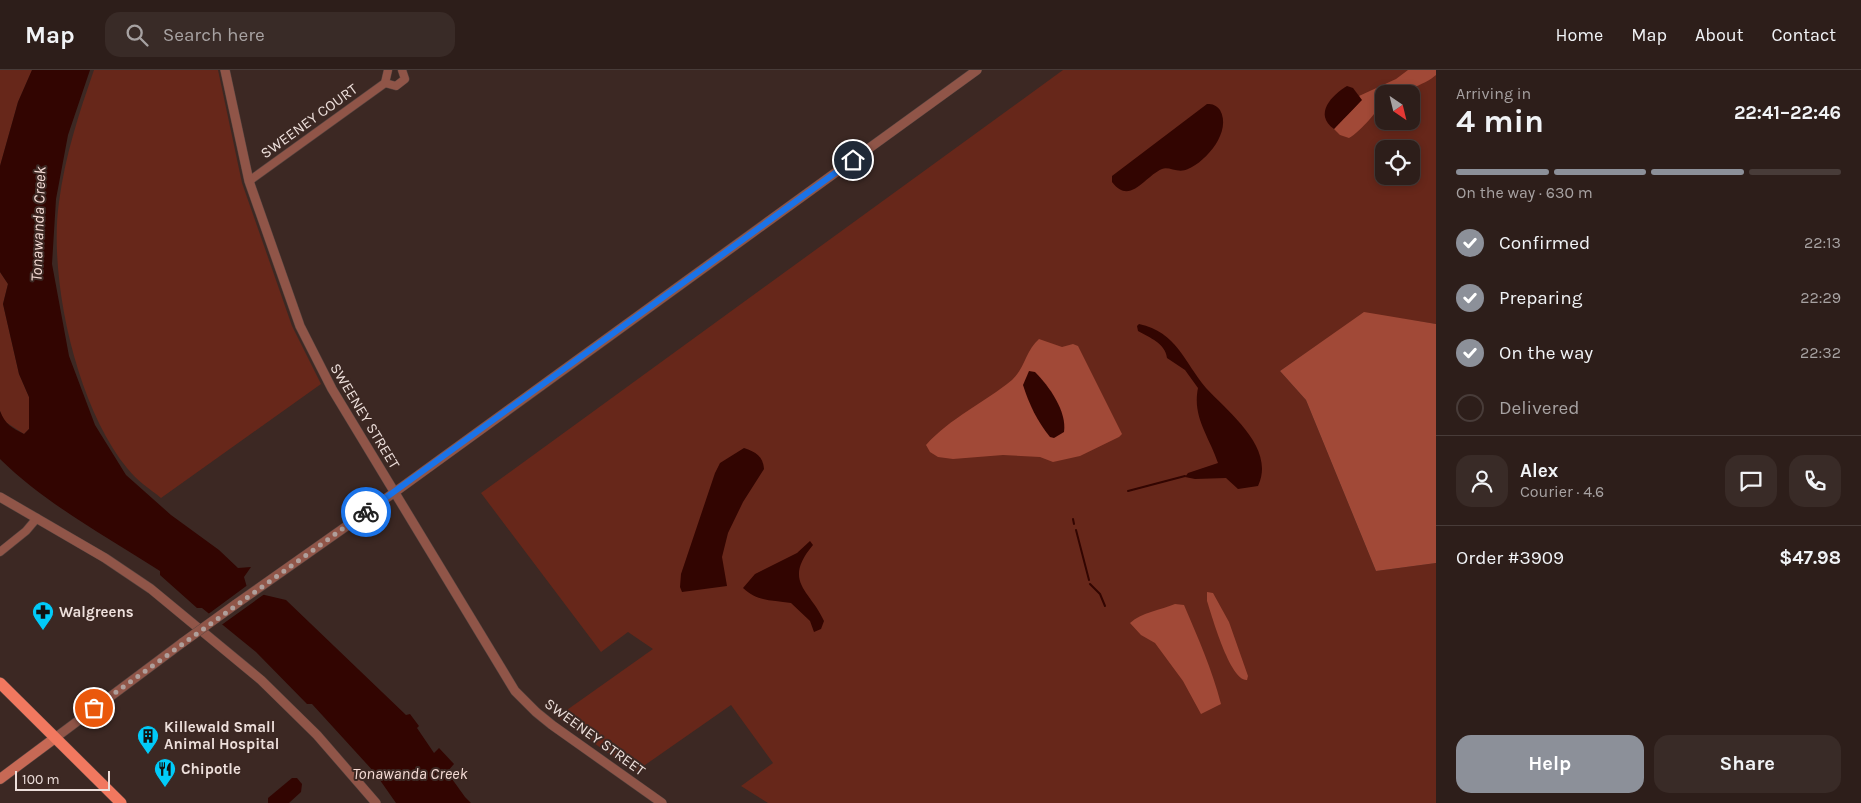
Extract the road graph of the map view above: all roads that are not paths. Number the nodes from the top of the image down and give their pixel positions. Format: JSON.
{"nodes":[{"id":1,"x":225,"y":70,"type":"edge"},
{"id":2,"x":388,"y":70,"type":"edge"},
{"id":3,"x":402,"y":70,"type":"edge"},
{"id":4,"x":977,"y":70,"type":"edge"},
{"id":5,"x":385,"y":83,"type":"junction"},
{"id":6,"x":250,"y":181,"type":"junction"},
{"id":7,"x":395,"y":492,"type":"junction"},
{"id":8,"x":0,"y":497,"type":"edge"},
{"id":9,"x":37,"y":518,"type":"junction"},
{"id":10,"x":0,"y":552,"type":"edge"},
{"id":11,"x":0,"y":683,"type":"edge"},
{"id":12,"x":55,"y":738,"type":"junction"},
{"id":13,"x":0,"y":778,"type":"edge"},
{"id":14,"x":121,"y":803,"type":"edge"},
{"id":15,"x":376,"y":803,"type":"edge"},
{"id":16,"x":662,"y":803,"type":"edge"}],
"edges":[{"from":1,"to":6,"type":"street","name":"SWEENEY STREET"},
{"from":2,"to":5,"type":"street"},
{"from":3,"to":5,"type":"street","name":"SWEENEY COURT"},
{"from":4,"to":7,"type":"street"},
{"from":5,"to":6,"type":"street","name":"SWEENEY COURT"},
{"from":6,"to":7,"type":"street","name":"SWEENEY STREET"},
{"from":7,"to":12,"type":"street","bridge":true},
{"from":7,"to":16,"type":"street","name":"SWEENEY STREET"},
{"from":8,"to":9,"type":"street"},
{"from":9,"to":10,"type":"street"},
{"from":9,"to":15,"type":"street"},
{"from":11,"to":12,"type":"main road"},
{"from":12,"to":13,"type":"main road"},
{"from":12,"to":14,"type":"main road"}]}
